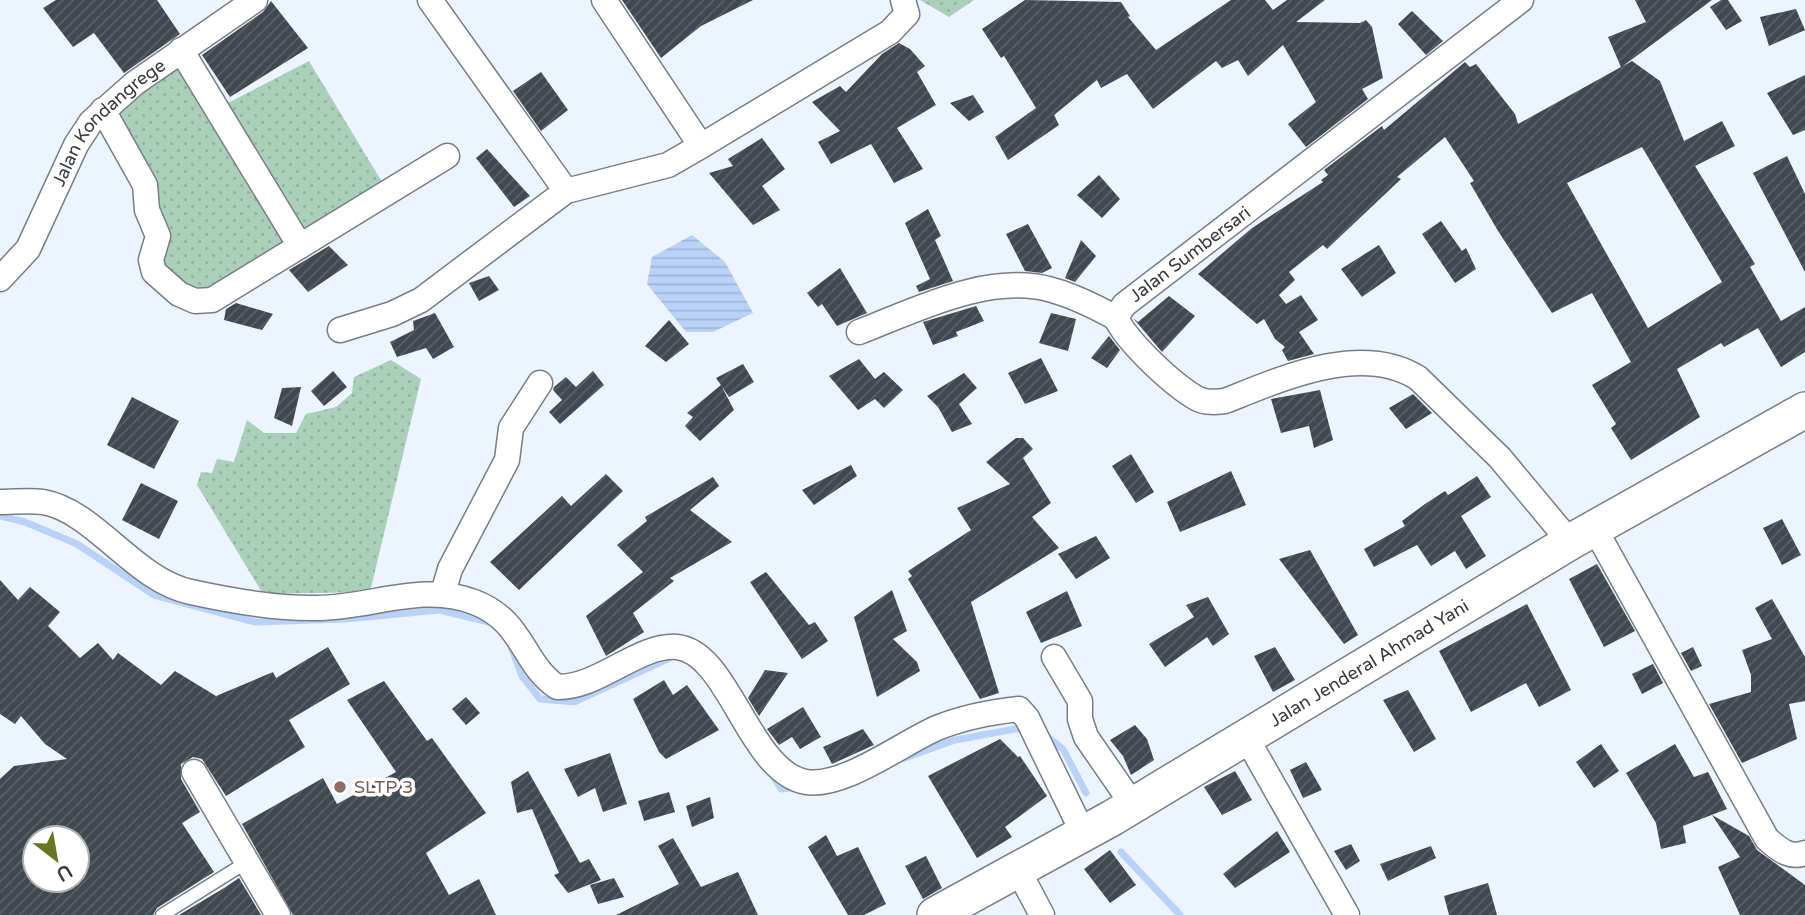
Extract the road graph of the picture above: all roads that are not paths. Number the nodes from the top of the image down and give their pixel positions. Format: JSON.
{"nodes":[{"id":1,"x":255,"y":0,"type":"edge"},
{"id":2,"x":430,"y":0,"type":"edge"},
{"id":3,"x":604,"y":0,"type":"edge"},
{"id":4,"x":903,"y":0,"type":"edge"},
{"id":5,"x":1521,"y":0,"type":"edge"},
{"id":6,"x":181,"y":50,"type":"junction"},
{"id":7,"x":103,"y":110,"type":"junction"},
{"id":8,"x":701,"y":146,"type":"junction"},
{"id":9,"x":447,"y":156,"type":"dead end"},
{"id":10,"x":566,"y":191,"type":"junction"},
{"id":11,"x":300,"y":246,"type":"junction"},
{"id":12,"x":0,"y":279,"type":"edge"},
{"id":13,"x":1116,"y":318,"type":"junction"},
{"id":14,"x":340,"y":330,"type":"dead end"},
{"id":15,"x":859,"y":332,"type":"dead end"},
{"id":16,"x":540,"y":383,"type":"dead end"},
{"id":17,"x":1805,"y":410,"type":"edge"},
{"id":18,"x":0,"y":502,"type":"edge"},
{"id":19,"x":1583,"y":536,"type":"junction"},
{"id":20,"x":443,"y":593,"type":"junction"},
{"id":21,"x":1054,"y":657,"type":"dead end"},
{"id":22,"x":1246,"y":737,"type":"junction"},
{"id":23,"x":194,"y":772,"type":"dead end"},
{"id":24,"x":1132,"y":805,"type":"junction"},
{"id":25,"x":1086,"y":832,"type":"junction"},
{"id":26,"x":1805,"y":853,"type":"edge"},
{"id":27,"x":247,"y":862,"type":"junction"},
{"id":28,"x":1017,"y":869,"type":"junction"},
{"id":29,"x":162,"y":915,"type":"edge"},
{"id":30,"x":278,"y":915,"type":"edge"},
{"id":31,"x":935,"y":915,"type":"edge"},
{"id":32,"x":1042,"y":915,"type":"edge"},
{"id":33,"x":1347,"y":915,"type":"edge"}],
"edges":[{"from":1,"to":6,"type":"street","name":"Jalan Kondangrege"},
{"from":2,"to":10,"type":"street"},
{"from":3,"to":8,"type":"street"},
{"from":4,"to":8,"type":"street"},
{"from":5,"to":13,"type":"street","name":"Jalan Sumbersari"},
{"from":6,"to":7,"type":"street","name":"Jalan Kondangrege"},
{"from":6,"to":11,"type":"street"},
{"from":7,"to":11,"type":"street"},
{"from":7,"to":12,"type":"street","name":"Jalan Kondangrege"},
{"from":8,"to":10,"type":"street"},
{"from":9,"to":11,"type":"street"},
{"from":10,"to":14,"type":"street"},
{"from":13,"to":15,"type":"street"},
{"from":13,"to":19,"type":"street","name":"Jalan Sumbersari"},
{"from":16,"to":20,"type":"street"},
{"from":17,"to":19,"type":"main road","name":"Jalan Jenderal Ahmad Yani"},
{"from":18,"to":20,"type":"street"},
{"from":19,"to":22,"type":"main road","name":"Jalan Jenderal Ahmad Yani"},
{"from":19,"to":26,"type":"street"},
{"from":20,"to":25,"type":"street"},
{"from":21,"to":24,"type":"street"},
{"from":22,"to":24,"type":"main road","name":"Jalan Jenderal Ahmad Yani"},
{"from":22,"to":33,"type":"street"},
{"from":23,"to":27,"type":"street"},
{"from":24,"to":25,"type":"main road","name":"Jalan Jenderal Ahmad Yani"},
{"from":25,"to":28,"type":"main road","name":"Jalan Jenderal Ahmad Yani"},
{"from":27,"to":29,"type":"lane"},
{"from":27,"to":30,"type":"street"},
{"from":28,"to":31,"type":"main road","name":"Jalan Jenderal Ahmad Yani"},
{"from":28,"to":32,"type":"street"}]}
